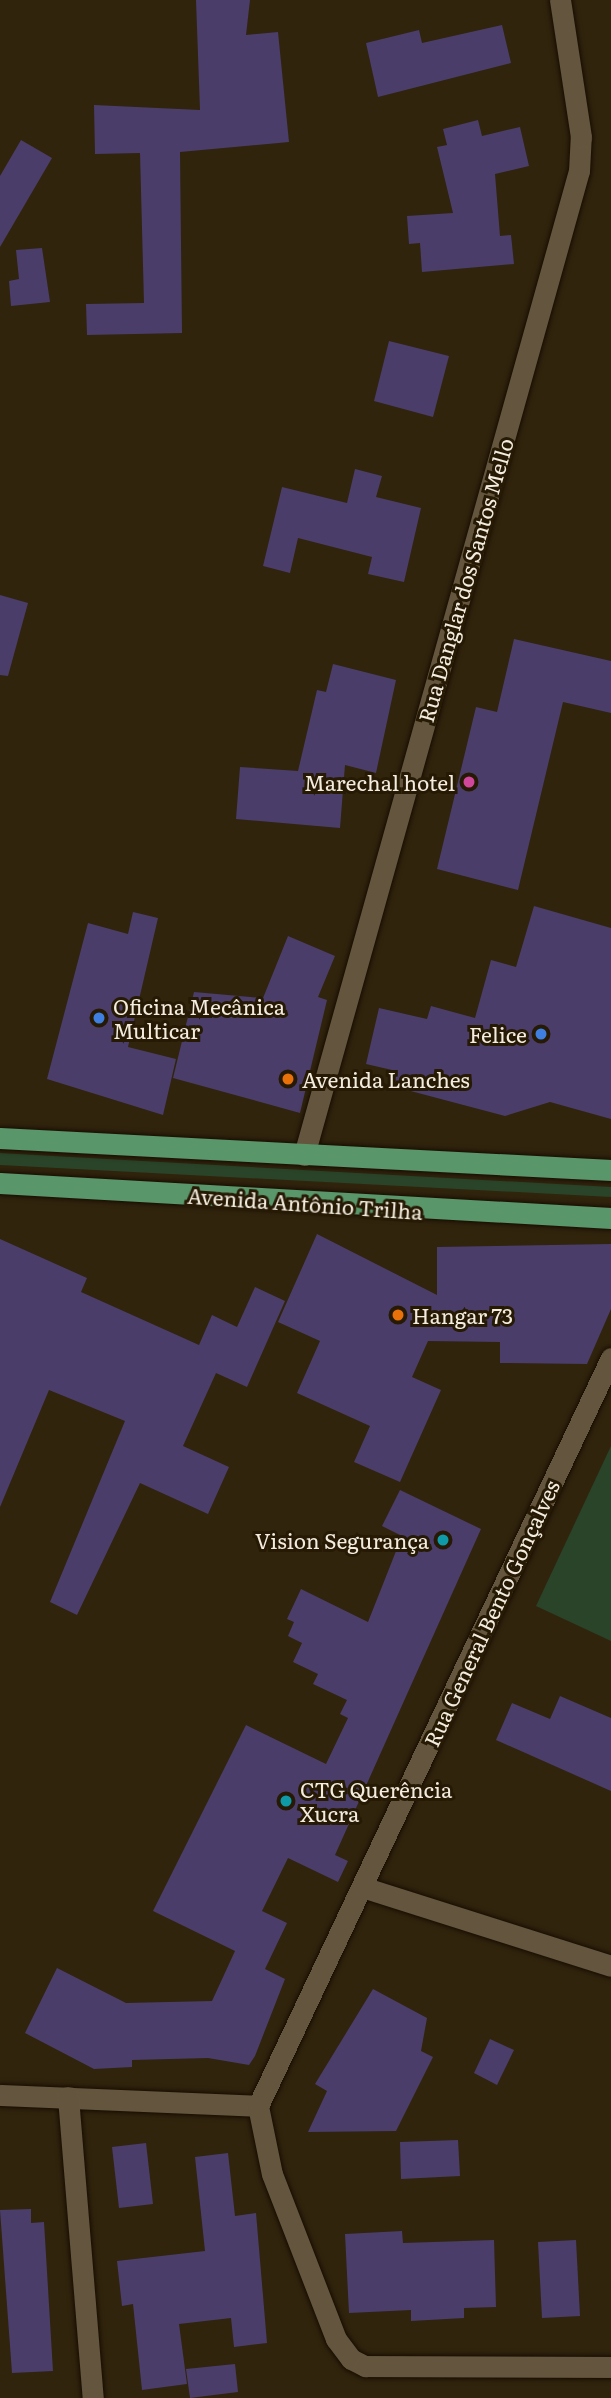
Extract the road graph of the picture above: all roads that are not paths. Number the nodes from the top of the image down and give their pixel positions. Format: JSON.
{"nodes":[{"id":1,"x":560,"y":0,"type":"edge"},
{"id":2,"x":0,"y":1138,"type":"edge"},
{"id":3,"x":304,"y":1155,"type":"junction"},
{"id":4,"x":611,"y":1170,"type":"edge"},
{"id":5,"x":0,"y":1184,"type":"edge"},
{"id":6,"x":611,"y":1218,"type":"edge"},
{"id":7,"x":611,"y":1358,"type":"edge"},
{"id":8,"x":362,"y":1887,"type":"junction"},
{"id":9,"x":611,"y":1966,"type":"edge"},
{"id":10,"x":0,"y":2095,"type":"edge"},
{"id":11,"x":68,"y":2097,"type":"junction"},
{"id":12,"x":258,"y":2106,"type":"junction"},
{"id":13,"x":611,"y":2367,"type":"edge"},
{"id":14,"x":93,"y":2398,"type":"edge"}],
"edges":[{"from":1,"to":3,"type":"street","name":"Rua Danglar dos Santos Mello"},
{"from":2,"to":3,"type":"main road"},
{"from":3,"to":4,"type":"main road"},
{"from":5,"to":6,"type":"main road","name":"Avenida Antônio Trilha"},
{"from":7,"to":8,"type":"street","name":"Rua General Bento Gonçalves"},
{"from":8,"to":9,"type":"street"},
{"from":8,"to":12,"type":"street","name":"Rua General Bento Gonçalves"},
{"from":10,"to":11,"type":"street"},
{"from":11,"to":12,"type":"street"},
{"from":11,"to":14,"type":"street"},
{"from":12,"to":13,"type":"street"}]}
